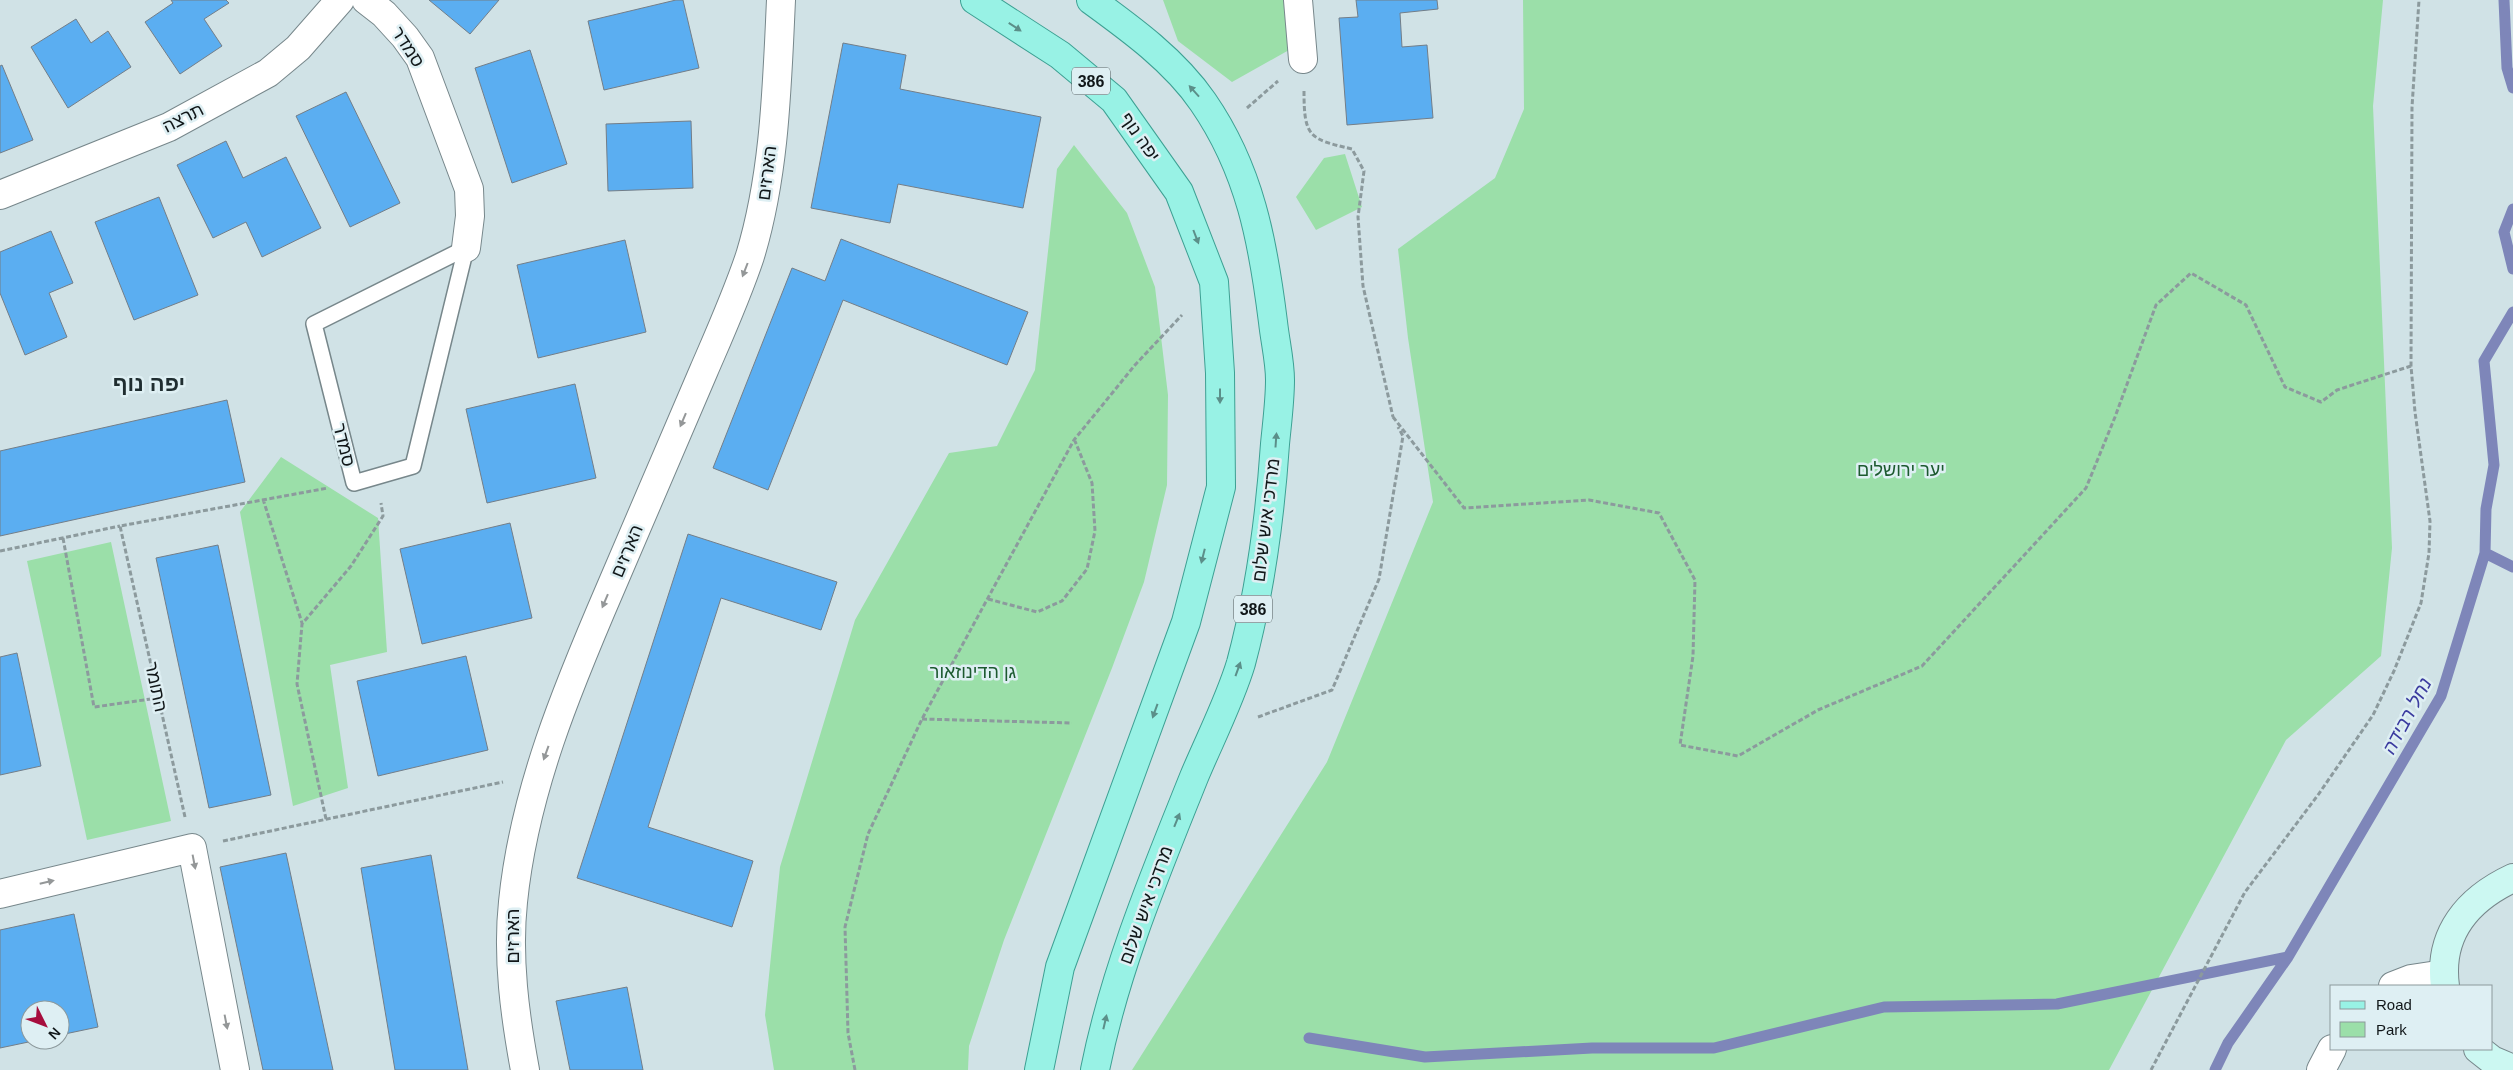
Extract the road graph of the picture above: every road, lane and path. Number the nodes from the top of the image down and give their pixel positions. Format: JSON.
{"nodes":[{"id":1,"x":340,"y":0,"type":"edge"},
{"id":2,"x":366,"y":0,"type":"edge"},
{"id":3,"x":781,"y":0,"type":"edge"},
{"id":4,"x":801,"y":0,"type":"edge"},
{"id":5,"x":974,"y":0,"type":"edge"},
{"id":6,"x":1091,"y":0,"type":"edge"},
{"id":7,"x":1298,"y":0,"type":"edge"},
{"id":8,"x":2418,"y":0,"type":"edge"},
{"id":9,"x":779,"y":38,"type":"junction"},
{"id":10,"x":1303,"y":59,"type":"junction"},
{"id":11,"x":1221,"y":131,"type":"junction"},
{"id":12,"x":0,"y":195,"type":"edge"},
{"id":13,"x":466,"y":248,"type":"junction"},
{"id":14,"x":1214,"y":282,"type":"junction"},
{"id":15,"x":2411,"y":366,"type":"junction"},
{"id":16,"x":1393,"y":417,"type":"junction"},
{"id":17,"x":1074,"y":440,"type":"junction"},
{"id":18,"x":375,"y":478,"type":"junction"},
{"id":19,"x":354,"y":483,"type":"junction"},
{"id":20,"x":263,"y":499,"type":"junction"},
{"id":21,"x":120,"y":526,"type":"junction"},
{"id":22,"x":63,"y":538,"type":"junction"},
{"id":23,"x":0,"y":551,"type":"edge"},
{"id":24,"x":988,"y":599,"type":"junction"},
{"id":25,"x":302,"y":624,"type":"junction"},
{"id":26,"x":158,"y":698,"type":"junction"},
{"id":27,"x":1258,"y":717,"type":"dead end"},
{"id":28,"x":922,"y":718,"type":"junction"},
{"id":29,"x":1072,"y":723,"type":"dead end"},
{"id":30,"x":538,"y":775,"type":"junction"},
{"id":31,"x":326,"y":819,"type":"junction"},
{"id":32,"x":192,"y":848,"type":"junction"},
{"id":33,"x":2513,"y":878,"type":"edge"},
{"id":34,"x":0,"y":894,"type":"edge"},
{"id":35,"x":2444,"y":980,"type":"edge"},
{"id":36,"x":2396,"y":985,"type":"edge"},
{"id":37,"x":2331,"y":1050,"type":"edge"},
{"id":38,"x":2472,"y":1050,"type":"edge"},
{"id":39,"x":2479,"y":1050,"type":"edge"},
{"id":40,"x":2513,"y":1069,"type":"edge"},
{"id":41,"x":235,"y":1070,"type":"edge"},
{"id":42,"x":526,"y":1070,"type":"edge"},
{"id":43,"x":855,"y":1070,"type":"edge"},
{"id":44,"x":1039,"y":1070,"type":"edge"},
{"id":45,"x":1095,"y":1070,"type":"edge"},
{"id":46,"x":2151,"y":1070,"type":"edge"},
{"id":47,"x":2321,"y":1070,"type":"edge"},
{"id":48,"x":2473,"y":1070,"type":"edge"}],
"edges":[{"from":1,"to":12,"type":"street","name":"תרצה"},
{"from":2,"to":13,"type":"street","name":"סמדר"},
{"from":3,"to":9,"type":"street","name":"הארזים"},
{"from":4,"to":9,"type":"street","name":"הארזים"},
{"from":5,"to":14,"type":"main road","name":"יפה נוף","number":"386","one_way":true},
{"from":11,"to":6,"type":"main road","number":"386","one_way":true},
{"from":7,"to":10,"type":"street"},
{"from":8,"to":15,"type":"path"},
{"from":9,"to":30,"type":"street","name":"הארזים","one_way":true},
{"from":10,"to":11,"type":"path"},
{"from":10,"to":16,"type":"path"},
{"from":45,"to":11,"type":"main road","name":"מרדכי איש שלום","number":"386","one_way":true},
{"from":13,"to":18,"type":"lane","name":"סמדר"},
{"from":13,"to":19,"type":"lane","name":"סמדר"},
{"from":14,"to":17,"type":"path"},
{"from":14,"to":44,"type":"main road","number":"386","one_way":true},
{"from":15,"to":16,"type":"path"},
{"from":15,"to":46,"type":"path"},
{"from":16,"to":27,"type":"path"},
{"from":17,"to":24,"type":"path"},
{"from":17,"to":24,"type":"path"},
{"from":18,"to":19,"type":"lane","name":"סמדר"},
{"from":18,"to":25,"type":"path"},
{"from":19,"to":20,"type":"path"},
{"from":20,"to":21,"type":"path"},
{"from":20,"to":25,"type":"path"},
{"from":21,"to":22,"type":"path"},
{"from":21,"to":26,"type":"path","name":"התומר"},
{"from":22,"to":23,"type":"path"},
{"from":22,"to":26,"type":"path"},
{"from":24,"to":28,"type":"path"},
{"from":25,"to":31,"type":"path"},
{"from":26,"to":32,"type":"path","name":"התומר"},
{"from":28,"to":29,"type":"path"},
{"from":28,"to":43,"type":"path"},
{"from":30,"to":31,"type":"path"},
{"from":30,"to":42,"type":"street","name":"הארזים"},
{"from":31,"to":32,"type":"path"},
{"from":34,"to":32,"type":"street","one_way":true},
{"from":32,"to":41,"type":"street","one_way":true},
{"from":33,"to":35,"type":"main road"},
{"from":35,"to":36,"type":"street"},
{"from":37,"to":47,"type":"street"},
{"from":38,"to":48,"type":"main road"},
{"from":39,"to":40,"type":"main road"}]}
